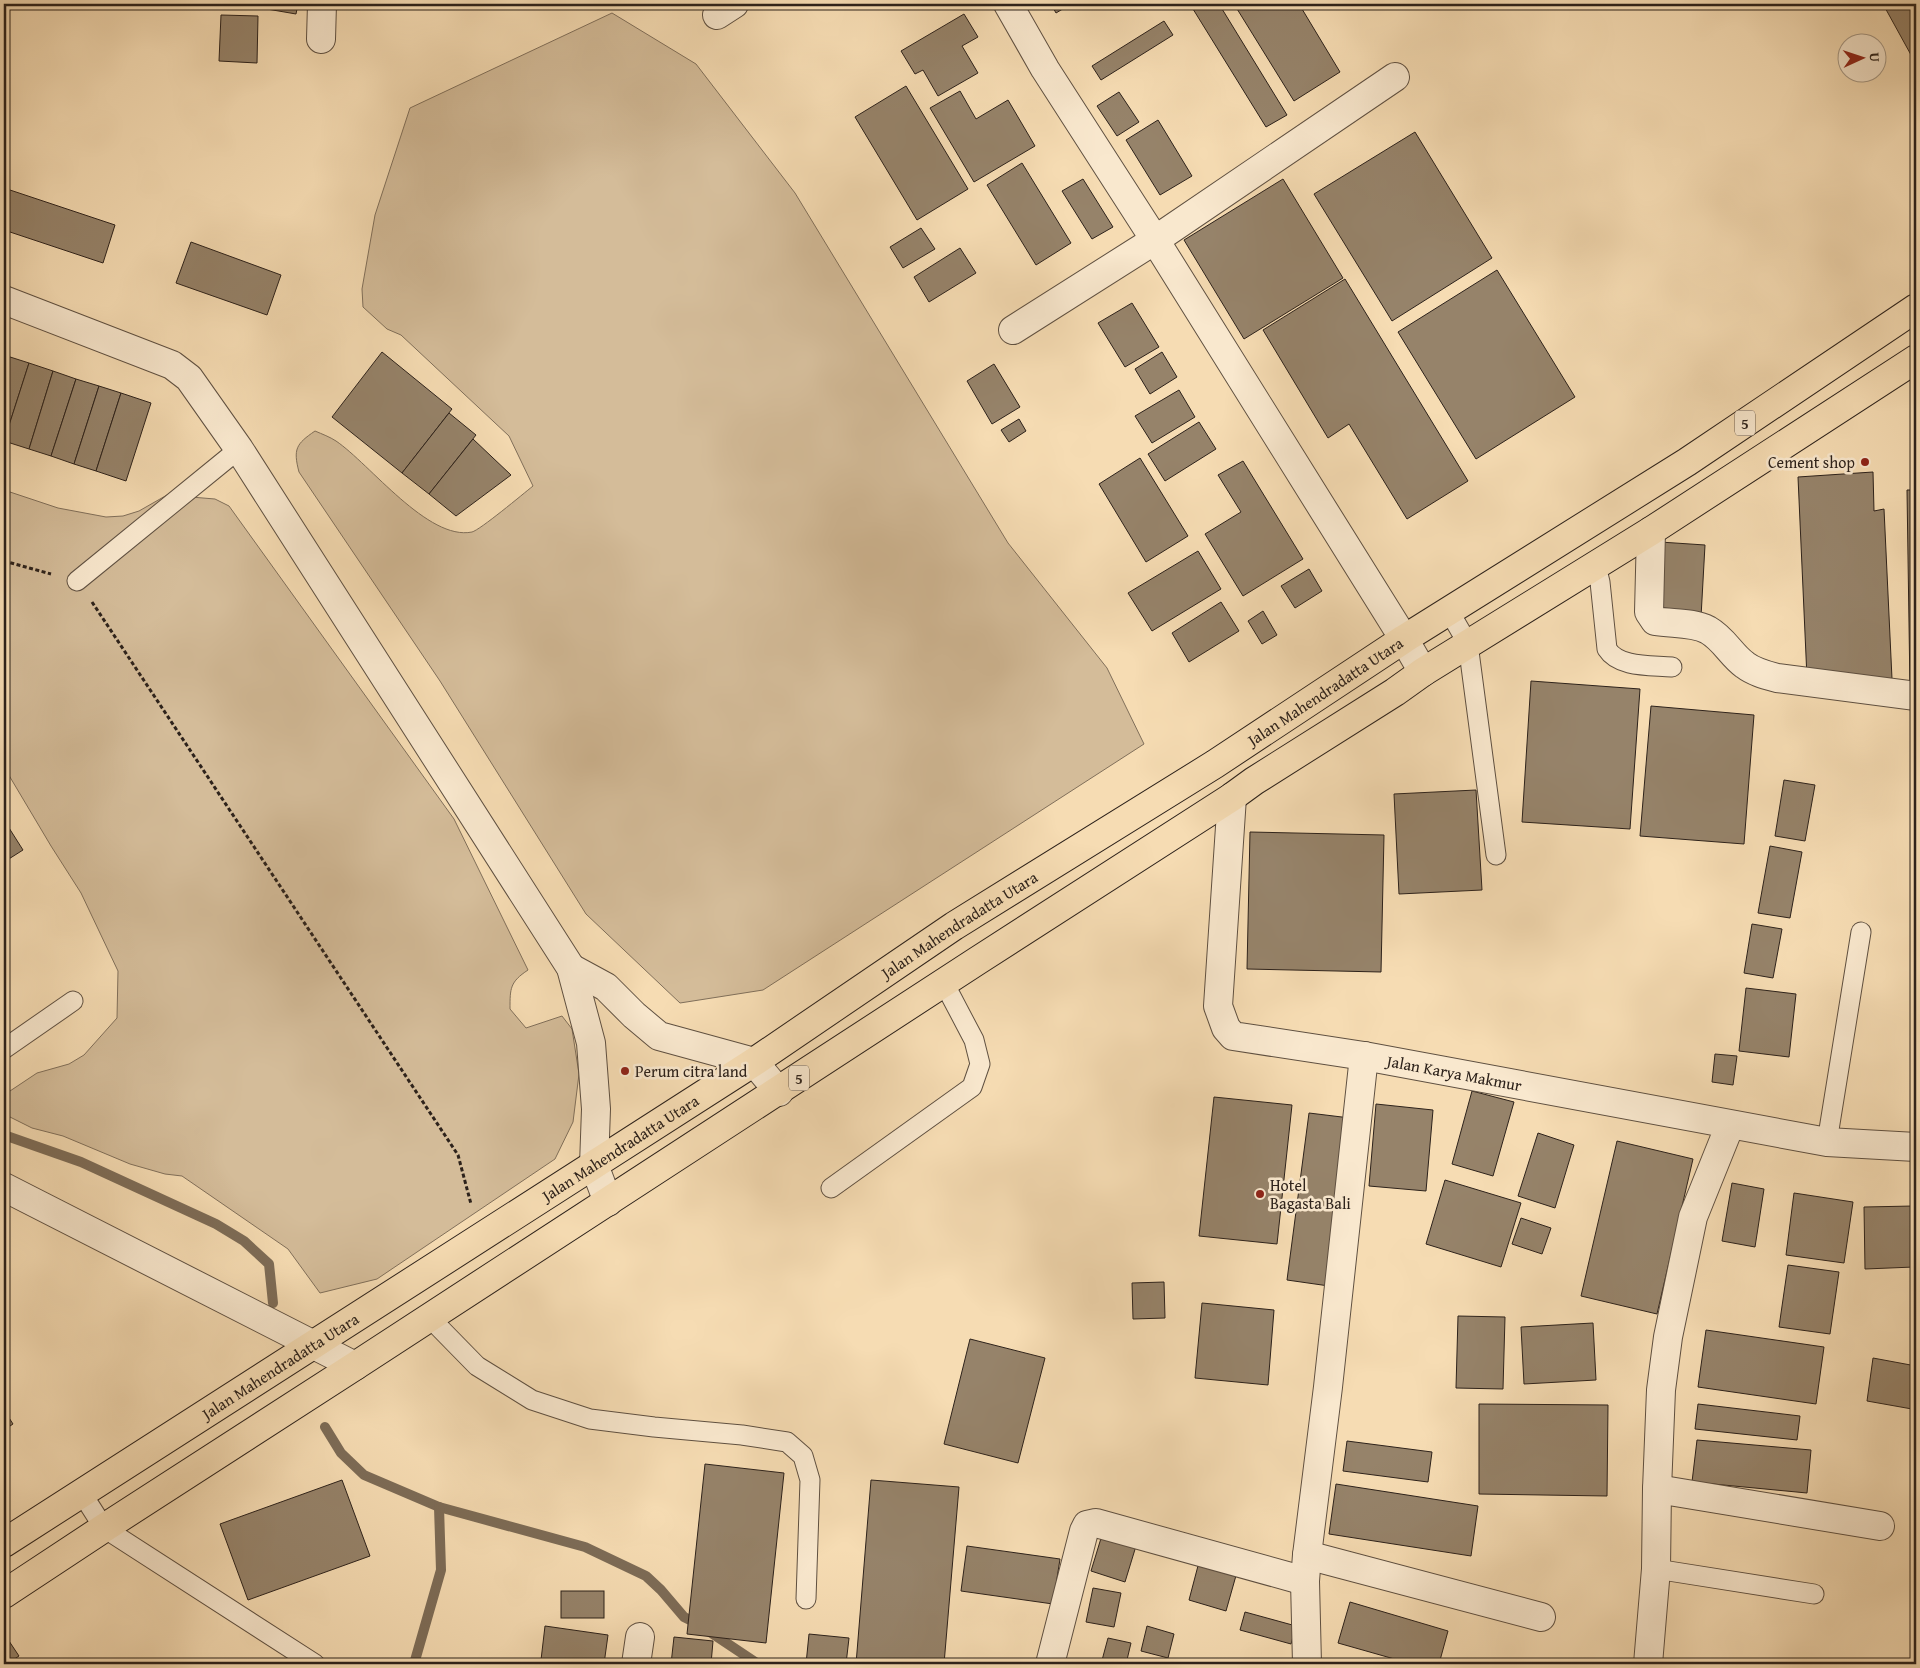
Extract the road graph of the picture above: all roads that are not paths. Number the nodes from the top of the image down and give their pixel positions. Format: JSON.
{"nodes":[{"id":1,"x":322,"y":4,"type":"edge"},
{"id":2,"x":1008,"y":4,"type":"edge"},
{"id":3,"x":322,"y":38,"type":"dead end"},
{"id":4,"x":1395,"y":77,"type":"dead end"},
{"id":5,"x":1155,"y":240,"type":"junction"},
{"id":6,"x":4,"y":300,"type":"edge"},
{"id":7,"x":1916,"y":308,"type":"edge"},
{"id":8,"x":1013,"y":330,"type":"dead end"},
{"id":9,"x":1916,"y":359,"type":"edge"},
{"id":10,"x":239,"y":449,"type":"junction"},
{"id":11,"x":1651,"y":532,"type":"junction"},
{"id":12,"x":1596,"y":566,"type":"junction"},
{"id":13,"x":78,"y":581,"type":"road end"},
{"id":14,"x":1450,"y":611,"type":"junction"},
{"id":15,"x":1404,"y":639,"type":"junction"},
{"id":16,"x":1468,"y":644,"type":"junction"},
{"id":17,"x":1672,"y":667,"type":"dead end"},
{"id":18,"x":1423,"y":672,"type":"junction"},
{"id":19,"x":1916,"y":696,"type":"edge"},
{"id":20,"x":1232,"y":797,"type":"junction"},
{"id":21,"x":1496,"y":856,"type":"dead end"},
{"id":22,"x":1861,"y":932,"type":"dead end"},
{"id":23,"x":571,"y":968,"type":"junction"},
{"id":24,"x":944,"y":982,"type":"junction"},
{"id":25,"x":73,"y":1001,"type":"dead end"},
{"id":26,"x":4,"y":1049,"type":"edge"},
{"id":27,"x":1364,"y":1056,"type":"junction"},
{"id":28,"x":754,"y":1062,"type":"junction"},
{"id":29,"x":779,"y":1092,"type":"junction"},
{"id":30,"x":1730,"y":1125,"type":"junction"},
{"id":31,"x":1827,"y":1142,"type":"junction"},
{"id":32,"x":1916,"y":1147,"type":"edge"},
{"id":33,"x":594,"y":1165,"type":"junction"},
{"id":34,"x":4,"y":1187,"type":"edge"},
{"id":35,"x":831,"y":1188,"type":"dead end"},
{"id":36,"x":608,"y":1202,"type":"junction"},
{"id":37,"x":429,"y":1317,"type":"junction"},
{"id":38,"x":314,"y":1344,"type":"junction"},
{"id":39,"x":356,"y":1366,"type":"junction"},
{"id":40,"x":1656,"y":1489,"type":"junction"},
{"id":41,"x":82,"y":1492,"type":"junction"},
{"id":42,"x":1880,"y":1526,"type":"dead end"},
{"id":43,"x":104,"y":1528,"type":"junction"},
{"id":44,"x":4,"y":1543,"type":"edge"},
{"id":45,"x":1306,"y":1568,"type":"junction"},
{"id":46,"x":1656,"y":1569,"type":"junction"},
{"id":47,"x":4,"y":1594,"type":"edge"},
{"id":48,"x":1814,"y":1594,"type":"dead end"},
{"id":49,"x":806,"y":1599,"type":"dead end"},
{"id":50,"x":1541,"y":1617,"type":"dead end"},
{"id":51,"x":640,"y":1637,"type":"dead end"},
{"id":52,"x":314,"y":1664,"type":"edge"},
{"id":53,"x":636,"y":1664,"type":"edge"},
{"id":54,"x":1050,"y":1664,"type":"edge"},
{"id":55,"x":1307,"y":1664,"type":"edge"},
{"id":56,"x":1648,"y":1664,"type":"edge"}],
"edges":[{"from":1,"to":3,"type":"street"},
{"from":2,"to":5,"type":"street"},
{"from":4,"to":5,"type":"street"},
{"from":5,"to":8,"type":"street"},
{"from":5,"to":15,"type":"street"},
{"from":6,"to":10,"type":"street"},
{"from":7,"to":14,"type":"highway","name":"Jalan Mahendradatta Utara","number":"5"},
{"from":9,"to":11,"type":"highway","number":"5"},
{"from":10,"to":13,"type":"lane"},
{"from":10,"to":23,"type":"street"},
{"from":11,"to":12,"type":"highway","number":"5"},
{"from":11,"to":19,"type":"street"},
{"from":12,"to":16,"type":"highway","number":"5"},
{"from":12,"to":17,"type":"lane"},
{"from":14,"to":15,"type":"highway","name":"Jalan Mahendradatta Utara","number":"5"},
{"from":14,"to":16,"type":"lane"},
{"from":15,"to":18,"type":"street"},
{"from":15,"to":28,"type":"highway","name":"Jalan Mahendradatta Utara","number":"5"},
{"from":16,"to":18,"type":"highway","number":"5"},
{"from":16,"to":21,"type":"lane"},
{"from":18,"to":20,"type":"highway","number":"5"},
{"from":20,"to":24,"type":"highway","number":"5"},
{"from":20,"to":27,"type":"street","name":"Jalan Karya Makmur"},
{"from":22,"to":31,"type":"lane"},
{"from":23,"to":28,"type":"street"},
{"from":23,"to":33,"type":"street"},
{"from":24,"to":29,"type":"highway","number":"5"},
{"from":24,"to":35,"type":"lane"},
{"from":25,"to":26,"type":"lane"},
{"from":27,"to":30,"type":"street","name":"Jalan Karya Makmur"},
{"from":27,"to":45,"type":"street"},
{"from":28,"to":29,"type":"street"},
{"from":28,"to":33,"type":"highway","name":"Jalan Mahendradatta Utara","number":"5"},
{"from":29,"to":36,"type":"highway","number":"5"},
{"from":30,"to":31,"type":"street","name":"Jalan Karya Makmur"},
{"from":30,"to":40,"type":"street"},
{"from":31,"to":32,"type":"street","name":"Jalan Karya Makmur"},
{"from":33,"to":36,"type":"street"},
{"from":33,"to":38,"type":"highway","name":"Jalan Mahendradatta Utara","number":"5"},
{"from":34,"to":38,"type":"street"},
{"from":36,"to":37,"type":"highway","number":"5"},
{"from":37,"to":39,"type":"highway","number":"5"},
{"from":37,"to":49,"type":"lane"},
{"from":38,"to":39,"type":"street"},
{"from":38,"to":41,"type":"highway","name":"Jalan Mahendradatta Utara","number":"5"},
{"from":39,"to":43,"type":"highway","number":"5"},
{"from":40,"to":42,"type":"street"},
{"from":40,"to":46,"type":"street"},
{"from":41,"to":43,"type":"lane"},
{"from":41,"to":44,"type":"highway","name":"Jalan Mahendradatta Utara","number":"5"},
{"from":43,"to":47,"type":"highway","number":"5"},
{"from":43,"to":52,"type":"lane"},
{"from":45,"to":50,"type":"street"},
{"from":45,"to":54,"type":"street"},
{"from":45,"to":55,"type":"street"},
{"from":46,"to":48,"type":"lane"},
{"from":46,"to":56,"type":"street"},
{"from":51,"to":53,"type":"street"}]}
